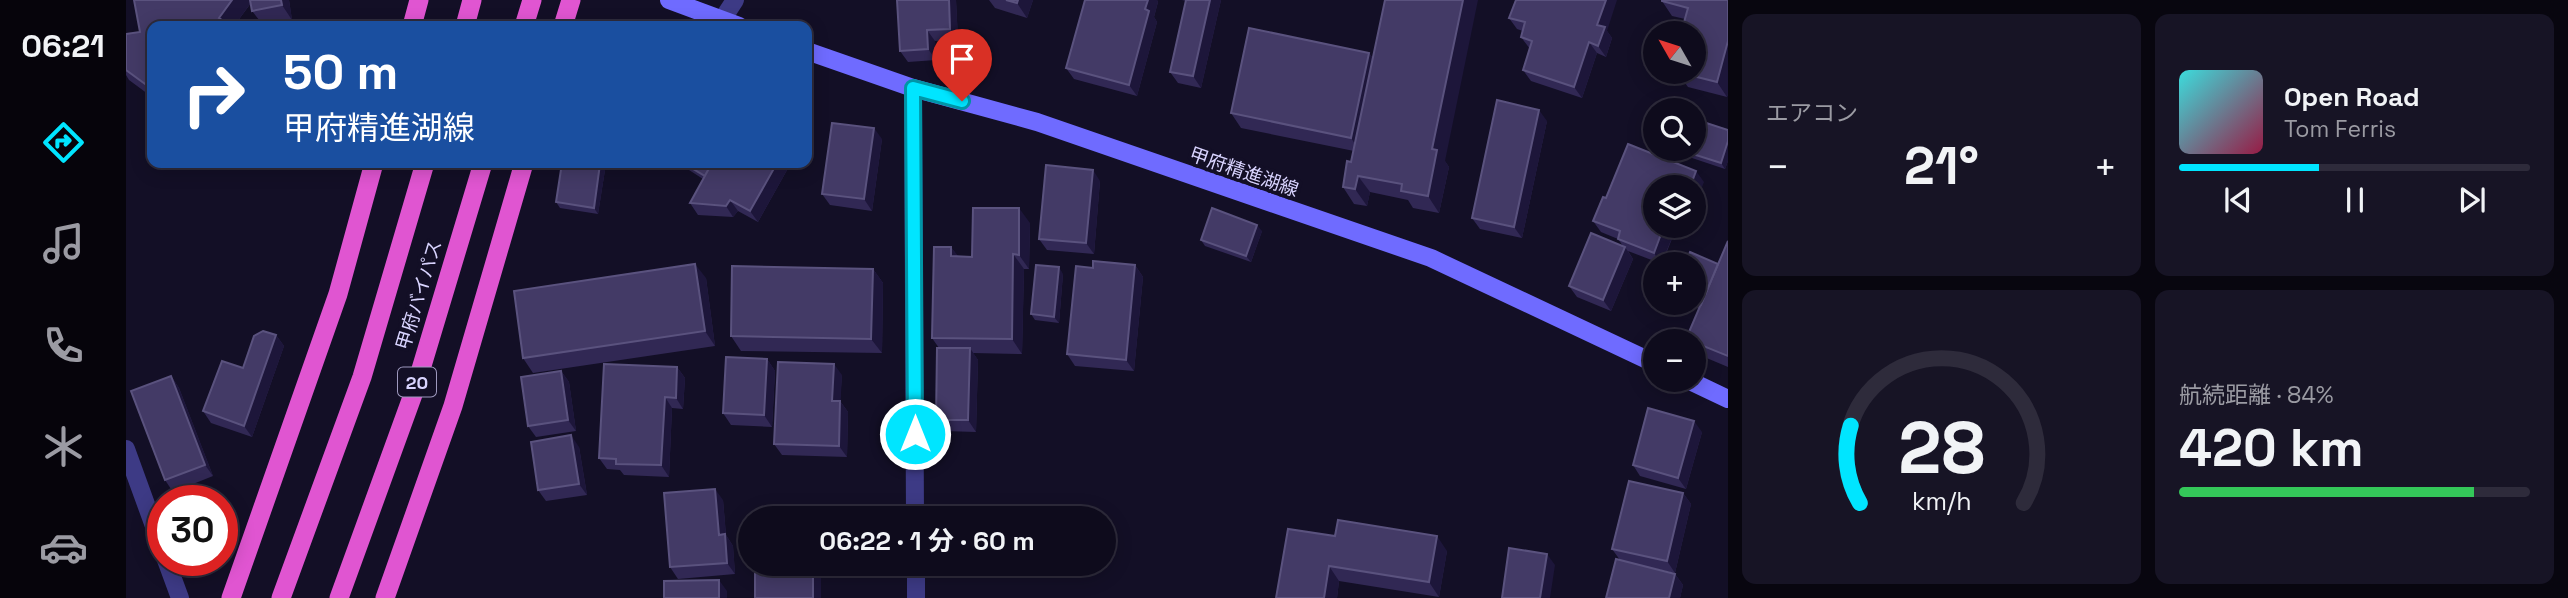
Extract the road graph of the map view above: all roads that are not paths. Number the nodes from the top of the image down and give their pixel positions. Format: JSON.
{"nodes":[{"id":1,"x":419,"y":0,"type":"edge"},
{"id":2,"x":472,"y":0,"type":"edge"},
{"id":3,"x":532,"y":0,"type":"edge"},
{"id":4,"x":571,"y":0,"type":"edge"},
{"id":5,"x":668,"y":0,"type":"edge"},
{"id":6,"x":735,"y":0,"type":"edge"},
{"id":7,"x":413,"y":21,"type":"edge"},
{"id":8,"x":466,"y":21,"type":"edge"},
{"id":9,"x":526,"y":21,"type":"edge"},
{"id":10,"x":565,"y":21,"type":"edge"},
{"id":11,"x":725,"y":21,"type":"edge"},
{"id":12,"x":730,"y":21,"type":"edge"},
{"id":13,"x":812,"y":53,"type":"edge"},
{"id":14,"x":913,"y":88,"type":"junction"},
{"id":15,"x":373,"y":168,"type":"edge"},
{"id":16,"x":424,"y":168,"type":"edge"},
{"id":17,"x":481,"y":168,"type":"edge"},
{"id":18,"x":523,"y":168,"type":"edge"},
{"id":19,"x":1643,"y":358,"type":"edge"},
{"id":20,"x":1706,"y":388,"type":"edge"},
{"id":21,"x":1728,"y":398,"type":"edge"},
{"id":22,"x":126,"y":449,"type":"edge"},
{"id":23,"x":915,"y":506,"type":"edge"},
{"id":24,"x":147,"y":507,"type":"edge"},
{"id":25,"x":172,"y":576,"type":"edge"},
{"id":26,"x":916,"y":576,"type":"edge"},
{"id":27,"x":180,"y":598,"type":"edge"},
{"id":28,"x":231,"y":598,"type":"edge"},
{"id":29,"x":282,"y":598,"type":"edge"},
{"id":30,"x":340,"y":598,"type":"edge"},
{"id":31,"x":385,"y":598,"type":"edge"},
{"id":32,"x":916,"y":598,"type":"edge"}],
"edges":[{"from":1,"to":7,"type":"highway"},
{"from":2,"to":8,"type":"highway"},
{"from":3,"to":9,"type":"highway"},
{"from":4,"to":10,"type":"highway"},
{"from":5,"to":11,"type":"main road"},
{"from":6,"to":12,"type":"street"},
{"from":13,"to":14,"type":"main road","name":"甲府精進湖線"},
{"from":14,"to":19,"type":"main road","name":"甲府精進湖線"},
{"from":14,"to":23,"type":"street"},
{"from":15,"to":28,"type":"highway"},
{"from":16,"to":29,"type":"highway","name":"甲府バイパス"},
{"from":17,"to":30,"type":"highway","name":"甲府バイパス","number":"20"},
{"from":18,"to":31,"type":"highway"},
{"from":20,"to":21,"type":"main road"},
{"from":22,"to":24,"type":"street"},
{"from":25,"to":27,"type":"street"},
{"from":26,"to":32,"type":"street"}]}
